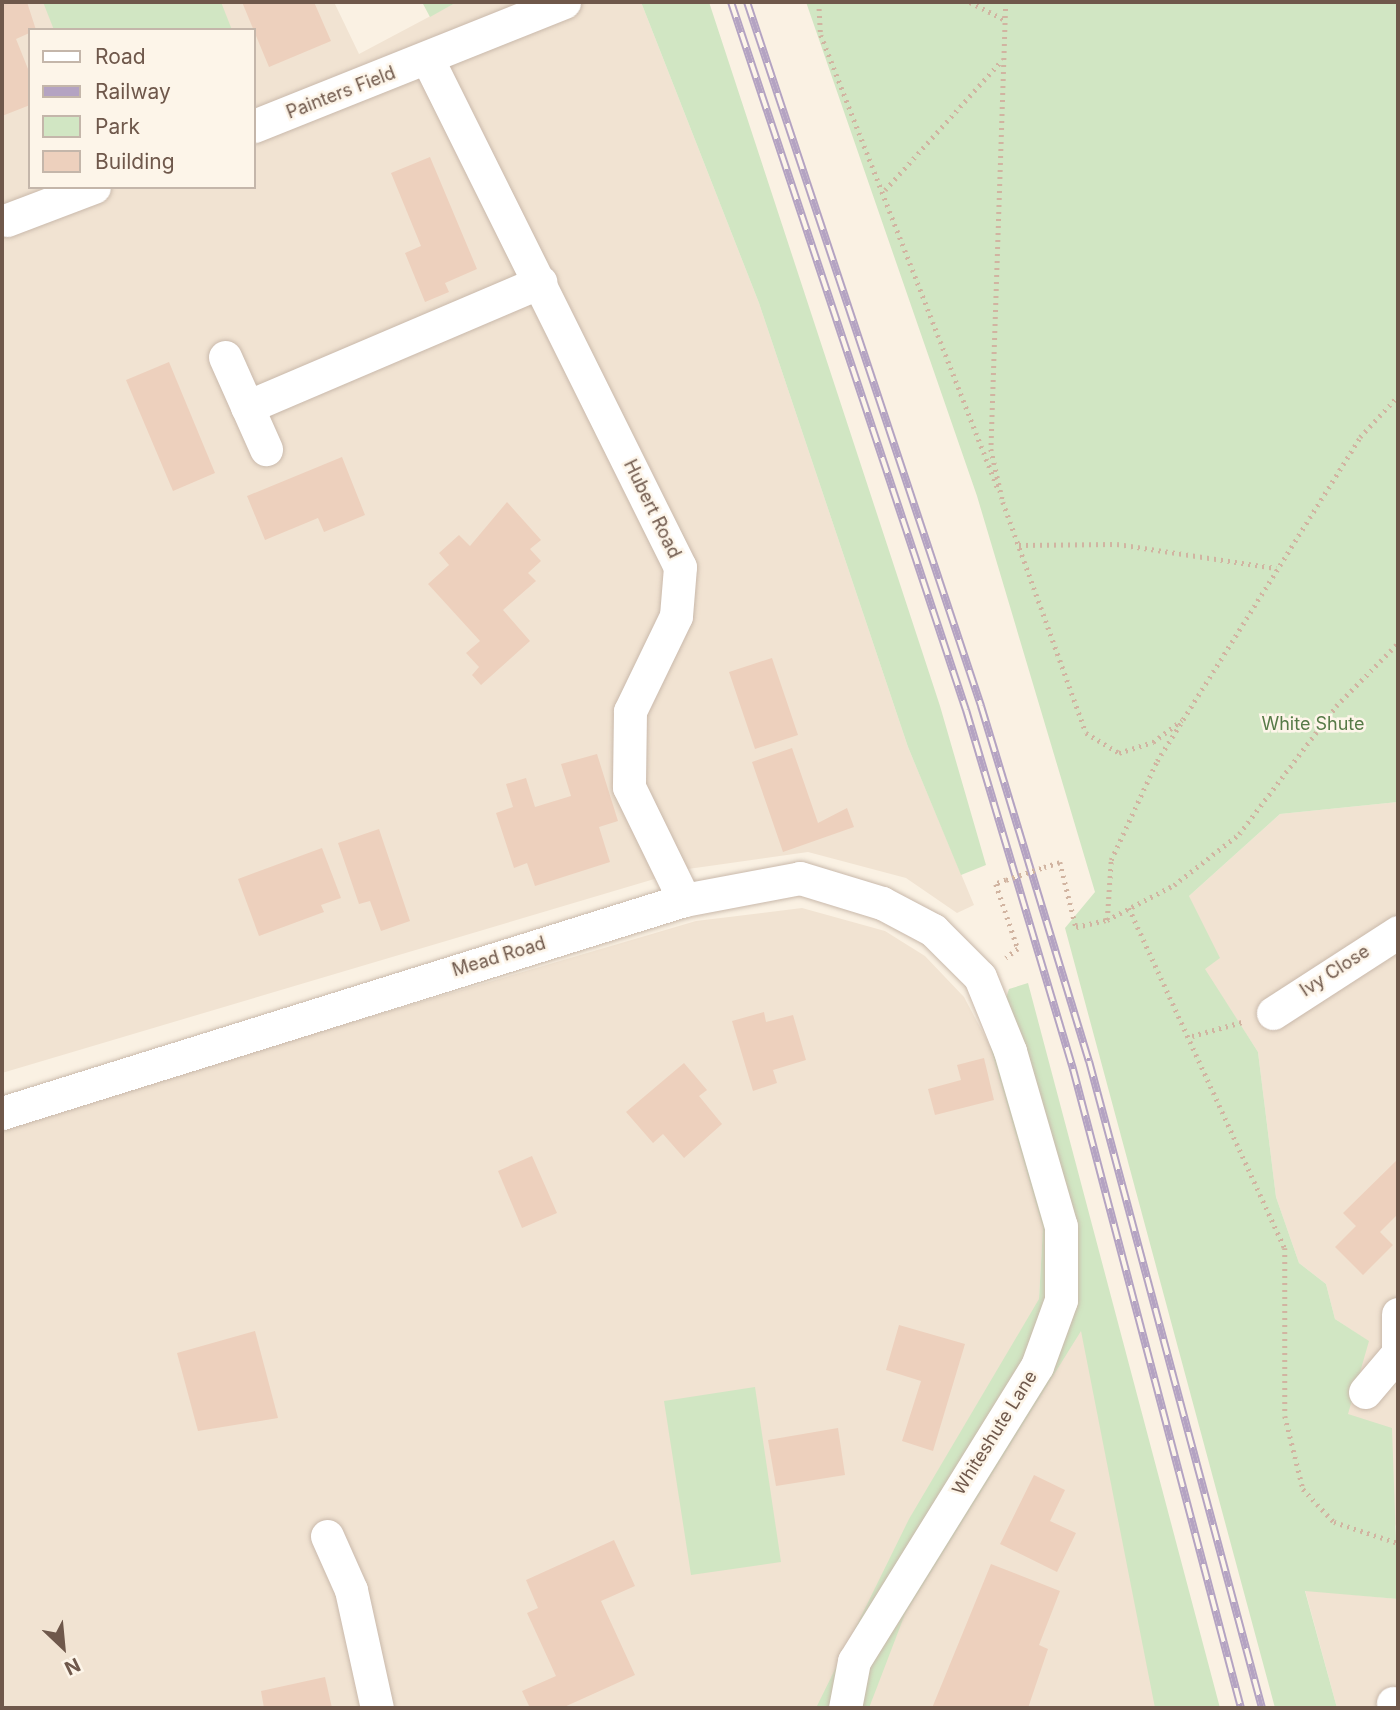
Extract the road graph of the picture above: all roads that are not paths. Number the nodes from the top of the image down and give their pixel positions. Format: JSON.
{"nodes":[{"id":1,"x":564,"y":2,"type":"edge"},
{"id":2,"x":428,"y":60,"type":"junction"},
{"id":3,"x":256,"y":125,"type":"edge"},
{"id":4,"x":89,"y":189,"type":"edge"},
{"id":5,"x":7,"y":220,"type":"dead end"},
{"id":6,"x":540,"y":282,"type":"junction"},
{"id":7,"x":225,"y":357,"type":"dead end"},
{"id":8,"x":247,"y":407,"type":"junction"},
{"id":9,"x":266,"y":449,"type":"dead end"},
{"id":10,"x":684,"y":900,"type":"junction"},
{"id":11,"x":1398,"y":932,"type":"edge"},
{"id":12,"x":980,"y":977,"type":"joint"},
{"id":13,"x":1273,"y":1013,"type":"road end"},
{"id":14,"x":2,"y":1113,"type":"edge"},
{"id":15,"x":1398,"y":1314,"type":"edge"},
{"id":16,"x":1398,"y":1353,"type":"edge"},
{"id":17,"x":1364,"y":1392,"type":"dead end"},
{"id":18,"x":327,"y":1536,"type":"dead end"},
{"id":19,"x":377,"y":1708,"type":"edge"},
{"id":20,"x":845,"y":1708,"type":"edge"}],
"edges":[{"from":1,"to":2,"type":"street","name":"Painters Field"},
{"from":2,"to":3,"type":"street","name":"Painters Field"},
{"from":2,"to":6,"type":"street","name":"Hubert Road"},
{"from":4,"to":5,"type":"street"},
{"from":6,"to":8,"type":"street"},
{"from":6,"to":10,"type":"street","name":"Hubert Road"},
{"from":7,"to":8,"type":"street"},
{"from":8,"to":9,"type":"street"},
{"from":10,"to":12,"type":"street","name":"Mead Road"},
{"from":10,"to":14,"type":"street","name":"Mead Road"},
{"from":11,"to":13,"type":"street","name":"Ivy Close"},
{"from":12,"to":20,"type":"street","name":"Whiteshute Lane"},
{"from":15,"to":16,"type":"street"},
{"from":16,"to":17,"type":"street"},
{"from":18,"to":19,"type":"street"}]}
